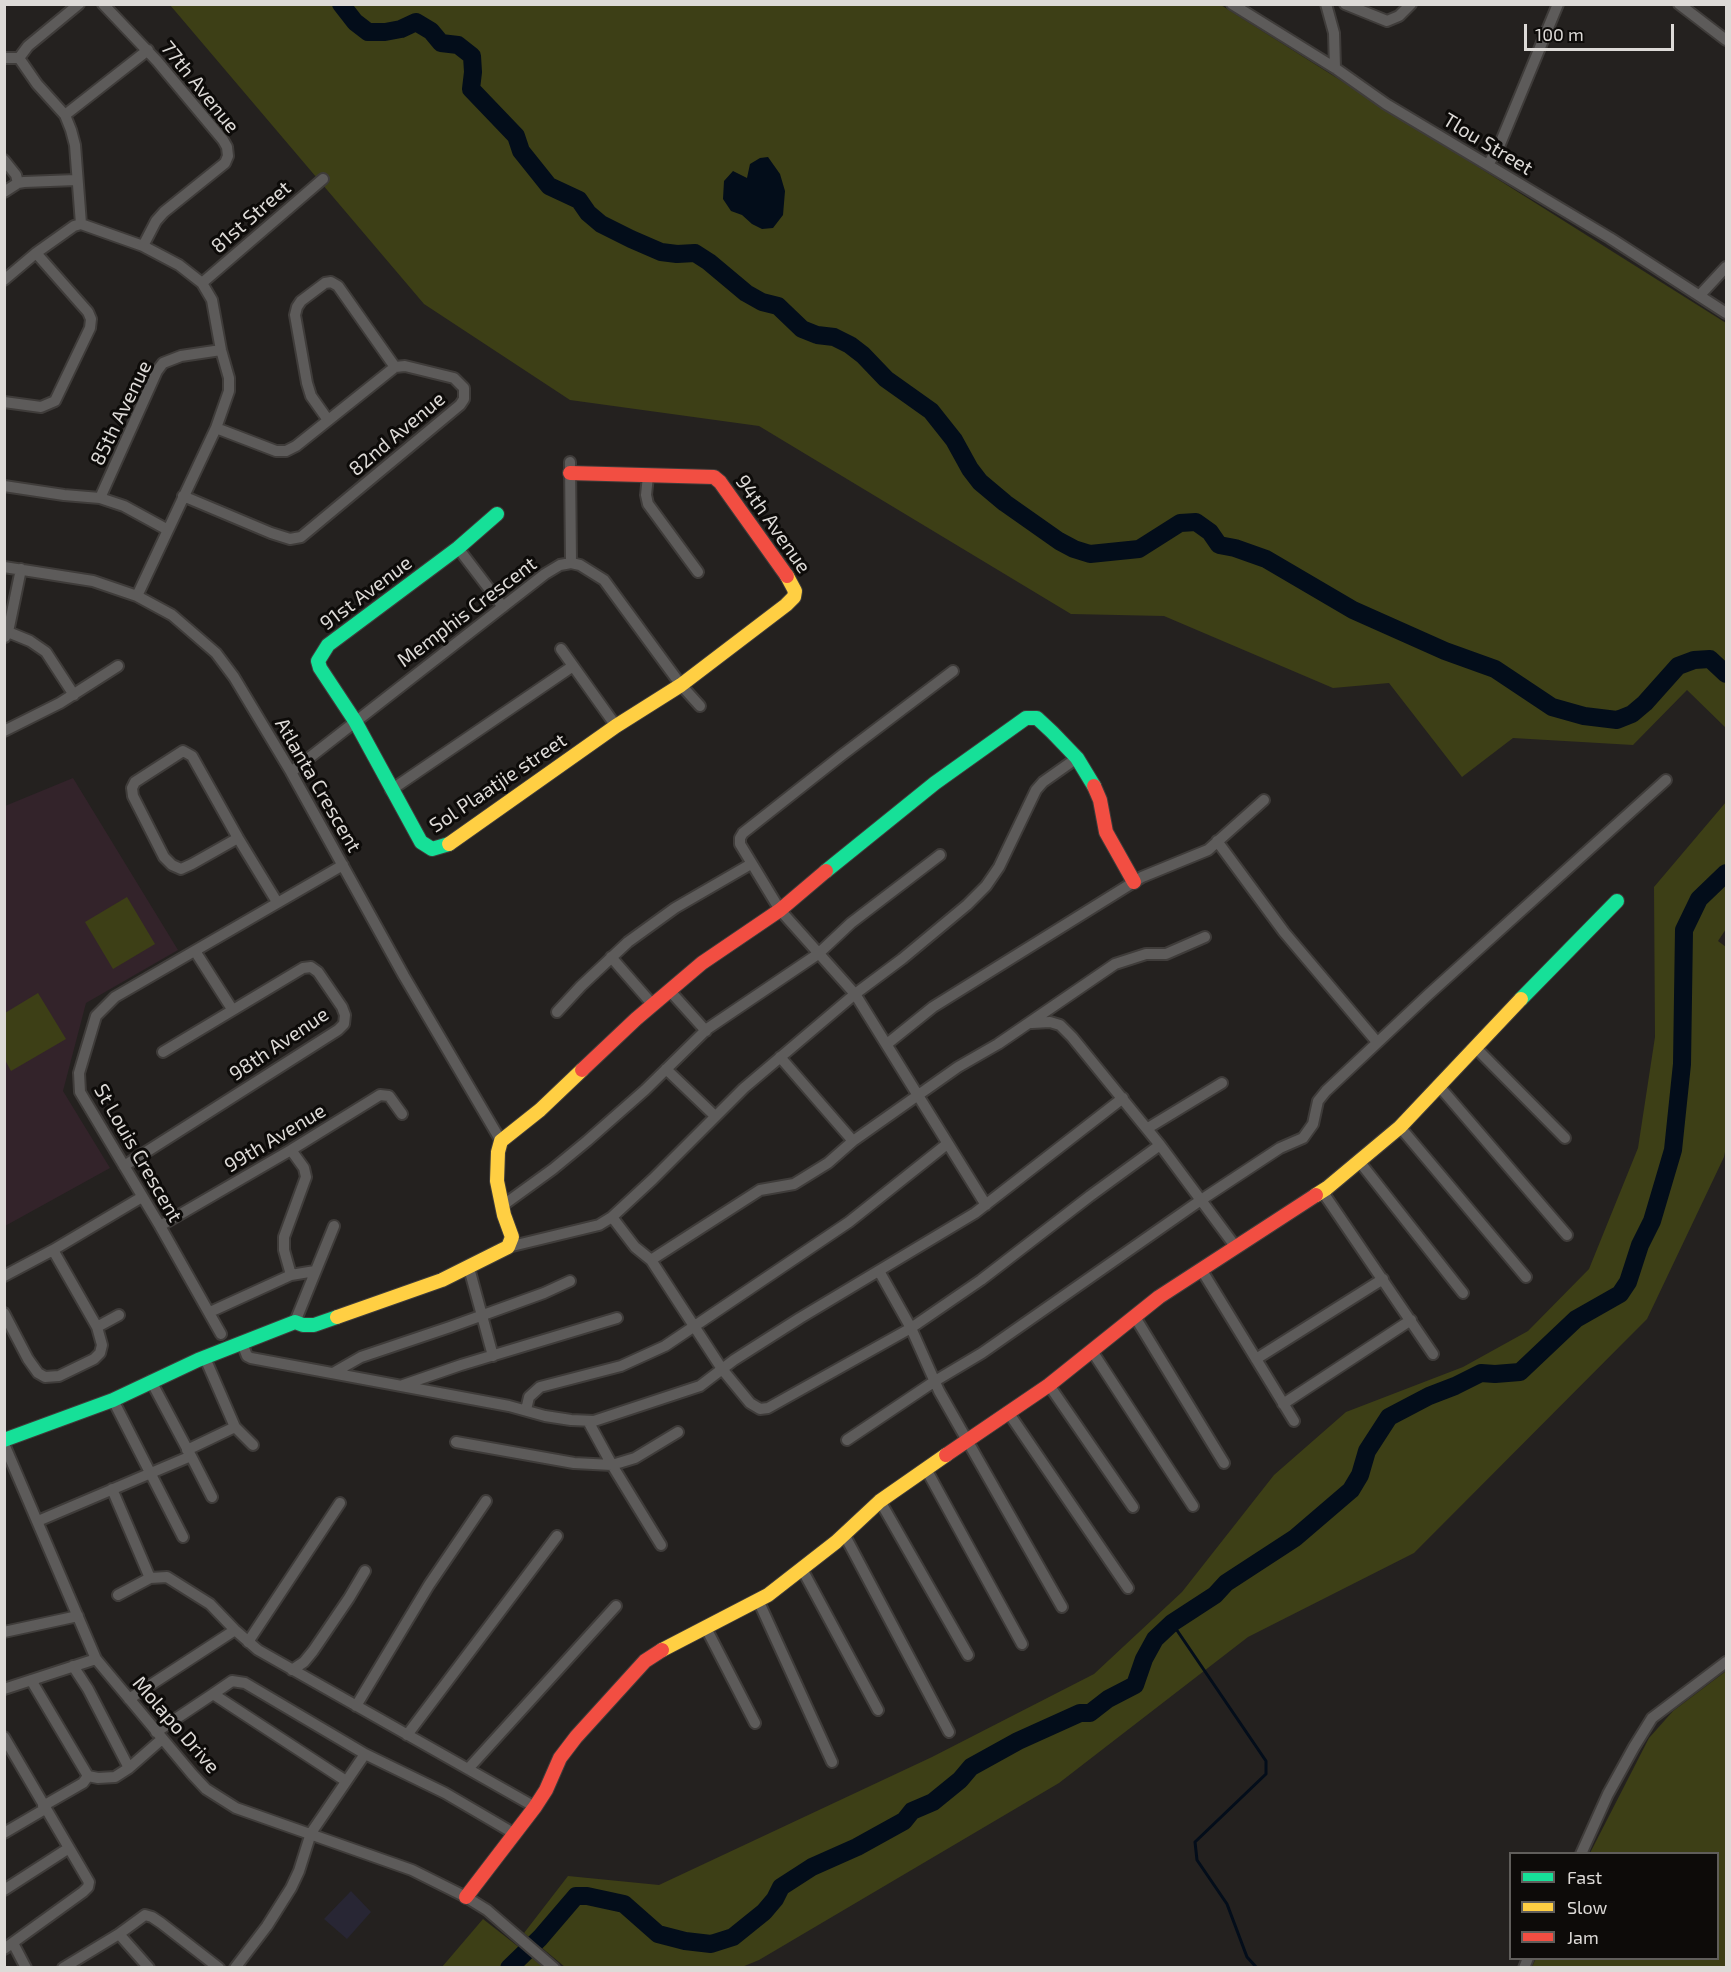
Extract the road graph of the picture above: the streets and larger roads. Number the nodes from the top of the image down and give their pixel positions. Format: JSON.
{"nodes":[{"id":1,"x":79,"y":4,"type":"edge"},
{"id":2,"x":103,"y":4,"type":"edge"},
{"id":3,"x":1232,"y":4,"type":"edge"},
{"id":4,"x":1326,"y":4,"type":"edge"},
{"id":5,"x":1346,"y":4,"type":"edge"},
{"id":6,"x":1411,"y":4,"type":"edge"},
{"id":7,"x":1558,"y":4,"type":"edge"},
{"id":8,"x":1679,"y":4,"type":"edge"},
{"id":9,"x":1726,"y":40,"type":"edge"},
{"id":10,"x":148,"y":50,"type":"junction"},
{"id":11,"x":4,"y":58,"type":"edge"},
{"id":12,"x":19,"y":58,"type":"junction"},
{"id":13,"x":1335,"y":68,"type":"junction"},
{"id":14,"x":65,"y":115,"type":"junction"},
{"id":15,"x":4,"y":160,"type":"edge"},
{"id":16,"x":1488,"y":165,"type":"junction"},
{"id":17,"x":323,"y":179,"type":"dead end"},
{"id":18,"x":76,"y":180,"type":"junction"},
{"id":19,"x":18,"y":183,"type":"junction"},
{"id":20,"x":4,"y":192,"type":"edge"},
{"id":21,"x":81,"y":224,"type":"junction"},
{"id":22,"x":143,"y":246,"type":"junction"},
{"id":23,"x":36,"y":253,"type":"junction"},
{"id":24,"x":1726,"y":267,"type":"edge"},
{"id":25,"x":4,"y":280,"type":"edge"},
{"id":26,"x":202,"y":283,"type":"junction"},
{"id":27,"x":1700,"y":295,"type":"junction"},
{"id":28,"x":1726,"y":313,"type":"edge"},
{"id":29,"x":221,"y":350,"type":"junction"},
{"id":30,"x":395,"y":368,"type":"junction"},
{"id":31,"x":4,"y":402,"type":"edge"},
{"id":32,"x":328,"y":420,"type":"junction"},
{"id":33,"x":216,"y":428,"type":"junction"},
{"id":34,"x":570,"y":467,"type":"joint"},
{"id":35,"x":648,"y":476,"type":"junction"},
{"id":36,"x":4,"y":486,"type":"edge"},
{"id":37,"x":183,"y":496,"type":"junction"},
{"id":38,"x":100,"y":498,"type":"junction"},
{"id":39,"x":497,"y":514,"type":"dead end"},
{"id":40,"x":168,"y":530,"type":"junction"},
{"id":41,"x":458,"y":548,"type":"junction"},
{"id":42,"x":571,"y":563,"type":"junction"},
{"id":43,"x":4,"y":567,"type":"edge"},
{"id":44,"x":21,"y":569,"type":"junction"},
{"id":45,"x":698,"y":572,"type":"dead end"},
{"id":46,"x":137,"y":596,"type":"junction"},
{"id":47,"x":503,"y":606,"type":"junction"},
{"id":48,"x":6,"y":635,"type":"edge"},
{"id":49,"x":561,"y":649,"type":"dead end"},
{"id":50,"x":118,"y":666,"type":"dead end"},
{"id":51,"x":573,"y":666,"type":"junction"},
{"id":52,"x":953,"y":671,"type":"dead end"},
{"id":53,"x":681,"y":685,"type":"junction"},
{"id":54,"x":74,"y":695,"type":"junction"},
{"id":55,"x":700,"y":706,"type":"dead end"},
{"id":56,"x":355,"y":722,"type":"junction"},
{"id":57,"x":616,"y":726,"type":"junction"},
{"id":58,"x":4,"y":731,"type":"edge"},
{"id":59,"x":1077,"y":758,"type":"junction"},
{"id":60,"x":291,"y":772,"type":"junction"},
{"id":61,"x":1666,"y":780,"type":"dead end"},
{"id":62,"x":391,"y":790,"type":"junction"},
{"id":63,"x":1264,"y":800,"type":"dead end"},
{"id":64,"x":238,"y":838,"type":"junction"},
{"id":65,"x":1217,"y":841,"type":"junction"},
{"id":66,"x":940,"y":855,"type":"dead end"},
{"id":67,"x":751,"y":864,"type":"junction"},
{"id":68,"x":343,"y":865,"type":"junction"},
{"id":69,"x":1134,"y":882,"type":"junction"},
{"id":70,"x":1617,"y":901,"type":"dead end"},
{"id":71,"x":277,"y":902,"type":"junction"},
{"id":72,"x":780,"y":910,"type":"junction"},
{"id":73,"x":1205,"y":936,"type":"dead end"},
{"id":74,"x":195,"y":951,"type":"junction"},
{"id":75,"x":819,"y":954,"type":"junction"},
{"id":76,"x":611,"y":957,"type":"junction"},
{"id":77,"x":670,"y":991,"type":"junction"},
{"id":78,"x":855,"y":994,"type":"junction"},
{"id":79,"x":653,"y":1005,"type":"junction"},
{"id":80,"x":232,"y":1009,"type":"junction"},
{"id":81,"x":558,"y":1012,"type":"dead end"},
{"id":82,"x":1029,"y":1024,"type":"junction"},
{"id":83,"x":706,"y":1031,"type":"junction"},
{"id":84,"x":1377,"y":1042,"type":"junction"},
{"id":85,"x":887,"y":1044,"type":"junction"},
{"id":86,"x":1475,"y":1047,"type":"junction"},
{"id":87,"x":163,"y":1052,"type":"dead end"},
{"id":88,"x":780,"y":1057,"type":"junction"},
{"id":89,"x":666,"y":1070,"type":"junction"},
{"id":90,"x":1222,"y":1083,"type":"dead end"},
{"id":91,"x":1439,"y":1086,"type":"junction"},
{"id":92,"x":918,"y":1094,"type":"junction"},
{"id":93,"x":1123,"y":1098,"type":"junction"},
{"id":94,"x":402,"y":1114,"type":"dead end"},
{"id":95,"x":715,"y":1116,"type":"junction"},
{"id":96,"x":1400,"y":1127,"type":"junction"},
{"id":97,"x":1148,"y":1128,"type":"junction"},
{"id":98,"x":1565,"y":1138,"type":"dead end"},
{"id":99,"x":501,"y":1141,"type":"junction"},
{"id":100,"x":853,"y":1141,"type":"junction"},
{"id":101,"x":947,"y":1144,"type":"junction"},
{"id":102,"x":1160,"y":1145,"type":"junction"},
{"id":103,"x":291,"y":1150,"type":"junction"},
{"id":104,"x":1359,"y":1161,"type":"junction"},
{"id":105,"x":124,"y":1166,"type":"junction"},
{"id":106,"x":1322,"y":1191,"type":"junction"},
{"id":107,"x":142,"y":1197,"type":"junction"},
{"id":108,"x":1201,"y":1200,"type":"junction"},
{"id":109,"x":986,"y":1205,"type":"junction"},
{"id":110,"x":502,"y":1206,"type":"junction"},
{"id":111,"x":612,"y":1217,"type":"junction"},
{"id":112,"x":160,"y":1226,"type":"junction"},
{"id":113,"x":334,"y":1226,"type":"dead end"},
{"id":114,"x":1567,"y":1235,"type":"dead end"},
{"id":115,"x":1234,"y":1246,"type":"junction"},
{"id":116,"x":508,"y":1247,"type":"junction"},
{"id":117,"x":53,"y":1250,"type":"junction"},
{"id":118,"x":651,"y":1260,"type":"junction"},
{"id":119,"x":469,"y":1268,"type":"junction"},
{"id":120,"x":1201,"y":1269,"type":"junction"},
{"id":121,"x":315,"y":1271,"type":"junction"},
{"id":122,"x":879,"y":1271,"type":"junction"},
{"id":123,"x":291,"y":1275,"type":"junction"},
{"id":124,"x":4,"y":1276,"type":"edge"},
{"id":125,"x":1526,"y":1277,"type":"dead end"},
{"id":126,"x":1383,"y":1279,"type":"junction"},
{"id":127,"x":570,"y":1281,"type":"dead end"},
{"id":128,"x":1463,"y":1293,"type":"dead end"},
{"id":129,"x":210,"y":1312,"type":"junction"},
{"id":130,"x":4,"y":1313,"type":"edge"},
{"id":131,"x":119,"y":1315,"type":"dead end"},
{"id":132,"x":482,"y":1316,"type":"junction"},
{"id":133,"x":1135,"y":1317,"type":"junction"},
{"id":134,"x":617,"y":1318,"type":"dead end"},
{"id":135,"x":1411,"y":1320,"type":"junction"},
{"id":136,"x":295,"y":1322,"type":"junction"},
{"id":137,"x":694,"y":1326,"type":"junction"},
{"id":138,"x":97,"y":1327,"type":"junction"},
{"id":139,"x":912,"y":1328,"type":"junction"},
{"id":140,"x":220,"y":1334,"type":"dead end"},
{"id":141,"x":242,"y":1343,"type":"junction"},
{"id":142,"x":1092,"y":1351,"type":"junction"},
{"id":143,"x":1433,"y":1354,"type":"dead end"},
{"id":144,"x":493,"y":1356,"type":"junction"},
{"id":145,"x":205,"y":1358,"type":"junction"},
{"id":146,"x":1256,"y":1359,"type":"junction"},
{"id":147,"x":722,"y":1369,"type":"junction"},
{"id":148,"x":333,"y":1373,"type":"junction"},
{"id":149,"x":151,"y":1381,"type":"junction"},
{"id":150,"x":935,"y":1382,"type":"junction"},
{"id":151,"x":403,"y":1385,"type":"junction"},
{"id":152,"x":1049,"y":1385,"type":"junction"},
{"id":153,"x":112,"y":1400,"type":"junction"},
{"id":154,"x":1283,"y":1404,"type":"junction"},
{"id":155,"x":526,"y":1410,"type":"junction"},
{"id":156,"x":1008,"y":1412,"type":"junction"},
{"id":157,"x":588,"y":1421,"type":"junction"},
{"id":158,"x":1293,"y":1421,"type":"dead end"},
{"id":159,"x":235,"y":1427,"type":"junction"},
{"id":160,"x":678,"y":1432,"type":"dead end"},
{"id":161,"x":968,"y":1439,"type":"junction"},
{"id":162,"x":847,"y":1440,"type":"dead end"},
{"id":163,"x":4,"y":1442,"type":"edge"},
{"id":164,"x":456,"y":1442,"type":"dead end"},
{"id":165,"x":253,"y":1445,"type":"dead end"},
{"id":166,"x":189,"y":1453,"type":"junction"},
{"id":167,"x":1224,"y":1463,"type":"dead end"},
{"id":168,"x":9,"y":1465,"type":"edge"},
{"id":169,"x":612,"y":1465,"type":"junction"},
{"id":170,"x":926,"y":1469,"type":"junction"},
{"id":171,"x":149,"y":1473,"type":"junction"},
{"id":172,"x":112,"y":1489,"type":"junction"},
{"id":173,"x":212,"y":1497,"type":"dead end"},
{"id":174,"x":486,"y":1501,"type":"dead end"},
{"id":175,"x":880,"y":1501,"type":"junction"},
{"id":176,"x":340,"y":1503,"type":"dead end"},
{"id":177,"x":1193,"y":1506,"type":"dead end"},
{"id":178,"x":1133,"y":1507,"type":"dead end"},
{"id":179,"x":38,"y":1521,"type":"junction"},
{"id":180,"x":844,"y":1534,"type":"junction"},
{"id":181,"x":557,"y":1536,"type":"dead end"},
{"id":182,"x":183,"y":1537,"type":"dead end"},
{"id":183,"x":661,"y":1545,"type":"dead end"},
{"id":184,"x":802,"y":1569,"type":"junction"},
{"id":185,"x":365,"y":1571,"type":"dead end"},
{"id":186,"x":150,"y":1578,"type":"junction"},
{"id":187,"x":1128,"y":1588,"type":"dead end"},
{"id":188,"x":118,"y":1595,"type":"dead end"},
{"id":189,"x":758,"y":1600,"type":"junction"},
{"id":190,"x":616,"y":1606,"type":"dead end"},
{"id":191,"x":1062,"y":1607,"type":"dead end"},
{"id":192,"x":78,"y":1616,"type":"junction"},
{"id":193,"x":706,"y":1628,"type":"junction"},
{"id":194,"x":234,"y":1630,"type":"junction"},
{"id":195,"x":4,"y":1632,"type":"edge"},
{"id":196,"x":248,"y":1642,"type":"junction"},
{"id":197,"x":1022,"y":1644,"type":"dead end"},
{"id":198,"x":968,"y":1655,"type":"dead end"},
{"id":199,"x":96,"y":1659,"type":"junction"},
{"id":200,"x":1726,"y":1662,"type":"edge"},
{"id":201,"x":73,"y":1666,"type":"junction"},
{"id":202,"x":292,"y":1670,"type":"junction"},
{"id":203,"x":31,"y":1680,"type":"junction"},
{"id":204,"x":4,"y":1689,"type":"edge"},
{"id":205,"x":213,"y":1694,"type":"junction"},
{"id":206,"x":129,"y":1699,"type":"junction"},
{"id":207,"x":356,"y":1706,"type":"junction"},
{"id":208,"x":878,"y":1710,"type":"dead end"},
{"id":209,"x":755,"y":1723,"type":"dead end"},
{"id":210,"x":949,"y":1732,"type":"dead end"},
{"id":211,"x":159,"y":1735,"type":"junction"},
{"id":212,"x":407,"y":1735,"type":"junction"},
{"id":213,"x":4,"y":1737,"type":"edge"},
{"id":214,"x":365,"y":1754,"type":"junction"},
{"id":215,"x":832,"y":1762,"type":"dead end"},
{"id":216,"x":129,"y":1768,"type":"junction"},
{"id":217,"x":468,"y":1769,"type":"junction"},
{"id":218,"x":88,"y":1776,"type":"junction"},
{"id":219,"x":346,"y":1781,"type":"junction"},
{"id":220,"x":535,"y":1807,"type":"junction"},
{"id":221,"x":44,"y":1808,"type":"junction"},
{"id":222,"x":4,"y":1833,"type":"edge"},
{"id":223,"x":311,"y":1833,"type":"junction"},
{"id":224,"x":515,"y":1834,"type":"junction"},
{"id":225,"x":69,"y":1848,"type":"junction"},
{"id":226,"x":1582,"y":1852,"type":"edge"},
{"id":227,"x":4,"y":1890,"type":"edge"},
{"id":228,"x":466,"y":1897,"type":"junction"},
{"id":229,"x":119,"y":1934,"type":"junction"},
{"id":230,"x":9,"y":1946,"type":"edge"},
{"id":231,"x":83,"y":1963,"type":"edge"},
{"id":232,"x":552,"y":1966,"type":"edge"},
{"id":233,"x":26,"y":1968,"type":"edge"},
{"id":234,"x":63,"y":1968,"type":"edge"},
{"id":235,"x":149,"y":1968,"type":"edge"},
{"id":236,"x":219,"y":1968,"type":"edge"},
{"id":237,"x":236,"y":1968,"type":"edge"}],
"edges":[{"from":1,"to":12,"type":"street"},
{"from":2,"to":10,"type":"street","name":"77th Avenue"},
{"from":3,"to":13,"type":"street","name":"Tlou Street"},
{"from":4,"to":13,"type":"street"},
{"from":5,"to":6,"type":"street"},
{"from":7,"to":16,"type":"street"},
{"from":8,"to":9,"type":"street"},
{"from":10,"to":14,"type":"street"},
{"from":10,"to":22,"type":"street","name":"77th Avenue"},
{"from":11,"to":12,"type":"street"},
{"from":12,"to":14,"type":"street"},
{"from":13,"to":16,"type":"street","name":"Tlou Street"},
{"from":14,"to":18,"type":"street"},
{"from":15,"to":19,"type":"street"},
{"from":16,"to":27,"type":"street","name":"Tlou Street"},
{"from":17,"to":26,"type":"street","name":"81st Street"},
{"from":18,"to":19,"type":"street"},
{"from":18,"to":21,"type":"street"},
{"from":19,"to":20,"type":"street"},
{"from":21,"to":22,"type":"street"},
{"from":21,"to":23,"type":"street"},
{"from":22,"to":26,"type":"street"},
{"from":23,"to":25,"type":"street"},
{"from":23,"to":31,"type":"street"},
{"from":24,"to":27,"type":"street"},
{"from":26,"to":29,"type":"street"},
{"from":27,"to":28,"type":"street","name":"Tlou Street"},
{"from":29,"to":33,"type":"street"},
{"from":29,"to":38,"type":"street","name":"85th Avenue"},
{"from":30,"to":32,"type":"street"},
{"from":30,"to":32,"type":"street"},
{"from":30,"to":37,"type":"street","name":"82nd Avenue"},
{"from":32,"to":33,"type":"street"},
{"from":33,"to":37,"type":"street"},
{"from":34,"to":35,"type":"street","name":"94th Avenue"},
{"from":34,"to":42,"type":"street"},
{"from":35,"to":45,"type":"street"},
{"from":35,"to":53,"type":"street","name":"94th Avenue"},
{"from":36,"to":38,"type":"street"},
{"from":37,"to":40,"type":"street"},
{"from":38,"to":40,"type":"street"},
{"from":39,"to":41,"type":"street","name":"91st Avenue"},
{"from":40,"to":46,"type":"street"},
{"from":41,"to":47,"type":"street"},
{"from":41,"to":56,"type":"street","name":"91st Avenue"},
{"from":42,"to":47,"type":"street","name":"Memphis Crescent"},
{"from":42,"to":53,"type":"street"},
{"from":43,"to":44,"type":"street","name":"Atlanta Crescent"},
{"from":44,"to":46,"type":"street","name":"Atlanta Crescent"},
{"from":44,"to":48,"type":"street"},
{"from":46,"to":60,"type":"street","name":"Atlanta Crescent"},
{"from":47,"to":56,"type":"street","name":"Memphis Crescent"},
{"from":48,"to":54,"type":"street"},
{"from":49,"to":51,"type":"street"},
{"from":50,"to":54,"type":"street"},
{"from":51,"to":57,"type":"street"},
{"from":51,"to":62,"type":"street"},
{"from":52,"to":67,"type":"street"},
{"from":53,"to":55,"type":"street"},
{"from":53,"to":57,"type":"street","name":"Sol Plaatjie street"},
{"from":54,"to":58,"type":"street"},
{"from":56,"to":60,"type":"street","name":"Memphis Crescent"},
{"from":56,"to":62,"type":"street","name":"Sol Plaatjie street"},
{"from":57,"to":62,"type":"street","name":"Sol Plaatjie street"},
{"from":59,"to":69,"type":"street"},
{"from":59,"to":72,"type":"street"},
{"from":59,"to":78,"type":"street"},
{"from":60,"to":68,"type":"street","name":"Atlanta Crescent"},
{"from":61,"to":84,"type":"street"},
{"from":63,"to":65,"type":"street"},
{"from":64,"to":64,"type":"street"},
{"from":64,"to":71,"type":"street"},
{"from":65,"to":69,"type":"street"},
{"from":65,"to":84,"type":"street"},
{"from":66,"to":75,"type":"street"},
{"from":67,"to":72,"type":"street"},
{"from":67,"to":76,"type":"street"},
{"from":68,"to":71,"type":"street","name":"St Louis Crescent"},
{"from":68,"to":99,"type":"street","name":"Atlanta Crescent"},
{"from":69,"to":85,"type":"street"},
{"from":70,"to":86,"type":"street"},
{"from":71,"to":74,"type":"street","name":"St Louis Crescent"},
{"from":72,"to":75,"type":"street"},
{"from":72,"to":77,"type":"street"},
{"from":73,"to":82,"type":"street"},
{"from":74,"to":80,"type":"street"},
{"from":74,"to":105,"type":"street","name":"St Louis Crescent"},
{"from":75,"to":78,"type":"street"},
{"from":75,"to":83,"type":"street"},
{"from":76,"to":79,"type":"street"},
{"from":76,"to":81,"type":"street"},
{"from":77,"to":79,"type":"street"},
{"from":77,"to":83,"type":"street"},
{"from":78,"to":85,"type":"street"},
{"from":78,"to":88,"type":"street"},
{"from":79,"to":99,"type":"street"},
{"from":80,"to":87,"type":"street","name":"98th Avenue"},
{"from":80,"to":105,"type":"street","name":"98th Avenue"},
{"from":82,"to":92,"type":"street"},
{"from":82,"to":93,"type":"street"},
{"from":83,"to":89,"type":"street"},
{"from":84,"to":108,"type":"street"},
{"from":85,"to":92,"type":"street"},
{"from":86,"to":91,"type":"street"},
{"from":86,"to":98,"type":"street"},
{"from":88,"to":95,"type":"street"},
{"from":88,"to":100,"type":"street"},
{"from":89,"to":95,"type":"street"},
{"from":89,"to":110,"type":"street"},
{"from":90,"to":97,"type":"street"},
{"from":91,"to":96,"type":"street"},
{"from":91,"to":114,"type":"street"},
{"from":92,"to":100,"type":"street"},
{"from":92,"to":101,"type":"street"},
{"from":93,"to":97,"type":"street"},
{"from":93,"to":109,"type":"street"},
{"from":94,"to":103,"type":"street","name":"99th Avenue"},
{"from":95,"to":111,"type":"street"},
{"from":96,"to":104,"type":"street"},
{"from":96,"to":125,"type":"street"},
{"from":97,"to":102,"type":"street"},
{"from":99,"to":110,"type":"street"},
{"from":100,"to":118,"type":"street"},
{"from":101,"to":109,"type":"street"},
{"from":101,"to":137,"type":"street"},
{"from":102,"to":108,"type":"street"},
{"from":102,"to":139,"type":"street"},
{"from":103,"to":112,"type":"street","name":"99th Avenue"},
{"from":103,"to":123,"type":"street"},
{"from":104,"to":106,"type":"street"},
{"from":104,"to":128,"type":"street"},
{"from":105,"to":107,"type":"street","name":"St Louis Crescent"},
{"from":106,"to":115,"type":"street"},
{"from":106,"to":126,"type":"street"},
{"from":107,"to":112,"type":"street","name":"St Louis Crescent"},
{"from":107,"to":117,"type":"street"},
{"from":108,"to":115,"type":"street"},
{"from":108,"to":150,"type":"street"},
{"from":109,"to":122,"type":"street"},
{"from":110,"to":116,"type":"street"},
{"from":111,"to":116,"type":"street"},
{"from":111,"to":118,"type":"street"},
{"from":112,"to":129,"type":"street","name":"St Louis Crescent"},
{"from":113,"to":121,"type":"street"},
{"from":115,"to":120,"type":"street"},
{"from":116,"to":119,"type":"street"},
{"from":117,"to":124,"type":"street"},
{"from":117,"to":138,"type":"street"},
{"from":118,"to":137,"type":"street"},
{"from":119,"to":132,"type":"street"},
{"from":119,"to":136,"type":"street"},
{"from":120,"to":133,"type":"street"},
{"from":120,"to":146,"type":"street"},
{"from":121,"to":123,"type":"street"},
{"from":121,"to":136,"type":"street"},
{"from":122,"to":139,"type":"street"},
{"from":122,"to":147,"type":"street"},
{"from":123,"to":129,"type":"street"},
{"from":126,"to":135,"type":"street"},
{"from":126,"to":146,"type":"street"},
{"from":127,"to":132,"type":"street"},
{"from":129,"to":140,"type":"street","name":"St Louis Crescent"},
{"from":130,"to":138,"type":"street"},
{"from":131,"to":138,"type":"street"},
{"from":132,"to":144,"type":"street"},
{"from":132,"to":148,"type":"street"},
{"from":133,"to":142,"type":"street"},
{"from":133,"to":167,"type":"street"},
{"from":134,"to":144,"type":"street"},
{"from":135,"to":143,"type":"street"},
{"from":135,"to":154,"type":"street"},
{"from":136,"to":141,"type":"street"},
{"from":137,"to":147,"type":"street"},
{"from":137,"to":155,"type":"street"},
{"from":139,"to":147,"type":"street"},
{"from":139,"to":150,"type":"street"},
{"from":141,"to":145,"type":"street"},
{"from":141,"to":148,"type":"street"},
{"from":142,"to":152,"type":"street"},
{"from":142,"to":177,"type":"street"},
{"from":144,"to":151,"type":"street"},
{"from":145,"to":149,"type":"street"},
{"from":145,"to":159,"type":"street"},
{"from":146,"to":154,"type":"street"},
{"from":147,"to":157,"type":"street"},
{"from":148,"to":151,"type":"street"},
{"from":149,"to":153,"type":"street"},
{"from":149,"to":166,"type":"street"},
{"from":150,"to":161,"type":"street"},
{"from":150,"to":162,"type":"street"},
{"from":151,"to":155,"type":"street"},
{"from":152,"to":156,"type":"street"},
{"from":152,"to":178,"type":"street"},
{"from":153,"to":163,"type":"street"},
{"from":153,"to":171,"type":"street"},
{"from":154,"to":158,"type":"street"},
{"from":155,"to":157,"type":"street"},
{"from":156,"to":161,"type":"street"},
{"from":156,"to":187,"type":"street"},
{"from":157,"to":169,"type":"street"},
{"from":159,"to":165,"type":"street"},
{"from":159,"to":166,"type":"street"},
{"from":160,"to":169,"type":"street"},
{"from":161,"to":170,"type":"street"},
{"from":161,"to":191,"type":"street"},
{"from":163,"to":168,"type":"street","name":"Molapo Drive"},
{"from":164,"to":169,"type":"street"},
{"from":166,"to":171,"type":"street"},
{"from":166,"to":173,"type":"street"},
{"from":168,"to":179,"type":"street","name":"Molapo Drive"},
{"from":169,"to":183,"type":"street"},
{"from":170,"to":175,"type":"street"},
{"from":170,"to":197,"type":"street"},
{"from":171,"to":172,"type":"street"},
{"from":171,"to":182,"type":"street"},
{"from":172,"to":179,"type":"street"},
{"from":172,"to":186,"type":"street"},
{"from":174,"to":207,"type":"street"},
{"from":175,"to":180,"type":"street"},
{"from":175,"to":198,"type":"street"},
{"from":176,"to":196,"type":"street"},
{"from":179,"to":192,"type":"street","name":"Molapo Drive"},
{"from":180,"to":184,"type":"street"},
{"from":180,"to":210,"type":"street"},
{"from":181,"to":212,"type":"street"},
{"from":184,"to":189,"type":"street"},
{"from":184,"to":208,"type":"street"},
{"from":185,"to":202,"type":"street"},
{"from":186,"to":188,"type":"street"},
{"from":186,"to":194,"type":"street"},
{"from":189,"to":193,"type":"street"},
{"from":189,"to":215,"type":"street"},
{"from":190,"to":217,"type":"street"},
{"from":192,"to":195,"type":"street"},
{"from":192,"to":199,"type":"street","name":"Molapo Drive"},
{"from":193,"to":209,"type":"street"},
{"from":193,"to":220,"type":"street"},
{"from":194,"to":196,"type":"street"},
{"from":194,"to":206,"type":"street"},
{"from":196,"to":202,"type":"street"},
{"from":199,"to":201,"type":"street"},
{"from":199,"to":206,"type":"street","name":"Molapo Drive"},
{"from":200,"to":226,"type":"street"},
{"from":201,"to":203,"type":"street"},
{"from":201,"to":216,"type":"street"},
{"from":202,"to":207,"type":"street"},
{"from":203,"to":204,"type":"street"},
{"from":203,"to":218,"type":"street"},
{"from":205,"to":211,"type":"street"},
{"from":205,"to":214,"type":"street"},
{"from":205,"to":219,"type":"street"},
{"from":206,"to":211,"type":"street","name":"Molapo Drive"},
{"from":207,"to":212,"type":"street"},
{"from":211,"to":216,"type":"street"},
{"from":211,"to":223,"type":"street","name":"Molapo Drive"},
{"from":212,"to":217,"type":"street"},
{"from":213,"to":221,"type":"street"},
{"from":214,"to":219,"type":"street"},
{"from":214,"to":224,"type":"street"},
{"from":216,"to":218,"type":"street"},
{"from":217,"to":220,"type":"street"},
{"from":218,"to":221,"type":"street"},
{"from":219,"to":223,"type":"street"},
{"from":220,"to":224,"type":"street"},
{"from":221,"to":222,"type":"street"},
{"from":221,"to":225,"type":"street"},
{"from":223,"to":228,"type":"street","name":"Molapo Drive"},
{"from":223,"to":237,"type":"street"},
{"from":224,"to":228,"type":"street"},
{"from":225,"to":227,"type":"street"},
{"from":225,"to":230,"type":"street"},
{"from":228,"to":232,"type":"street","name":"Molapo Drive"},
{"from":229,"to":231,"type":"street"},
{"from":229,"to":235,"type":"street"},
{"from":229,"to":236,"type":"street"},
{"from":230,"to":233,"type":"street"},
{"from":231,"to":234,"type":"street"}]}
